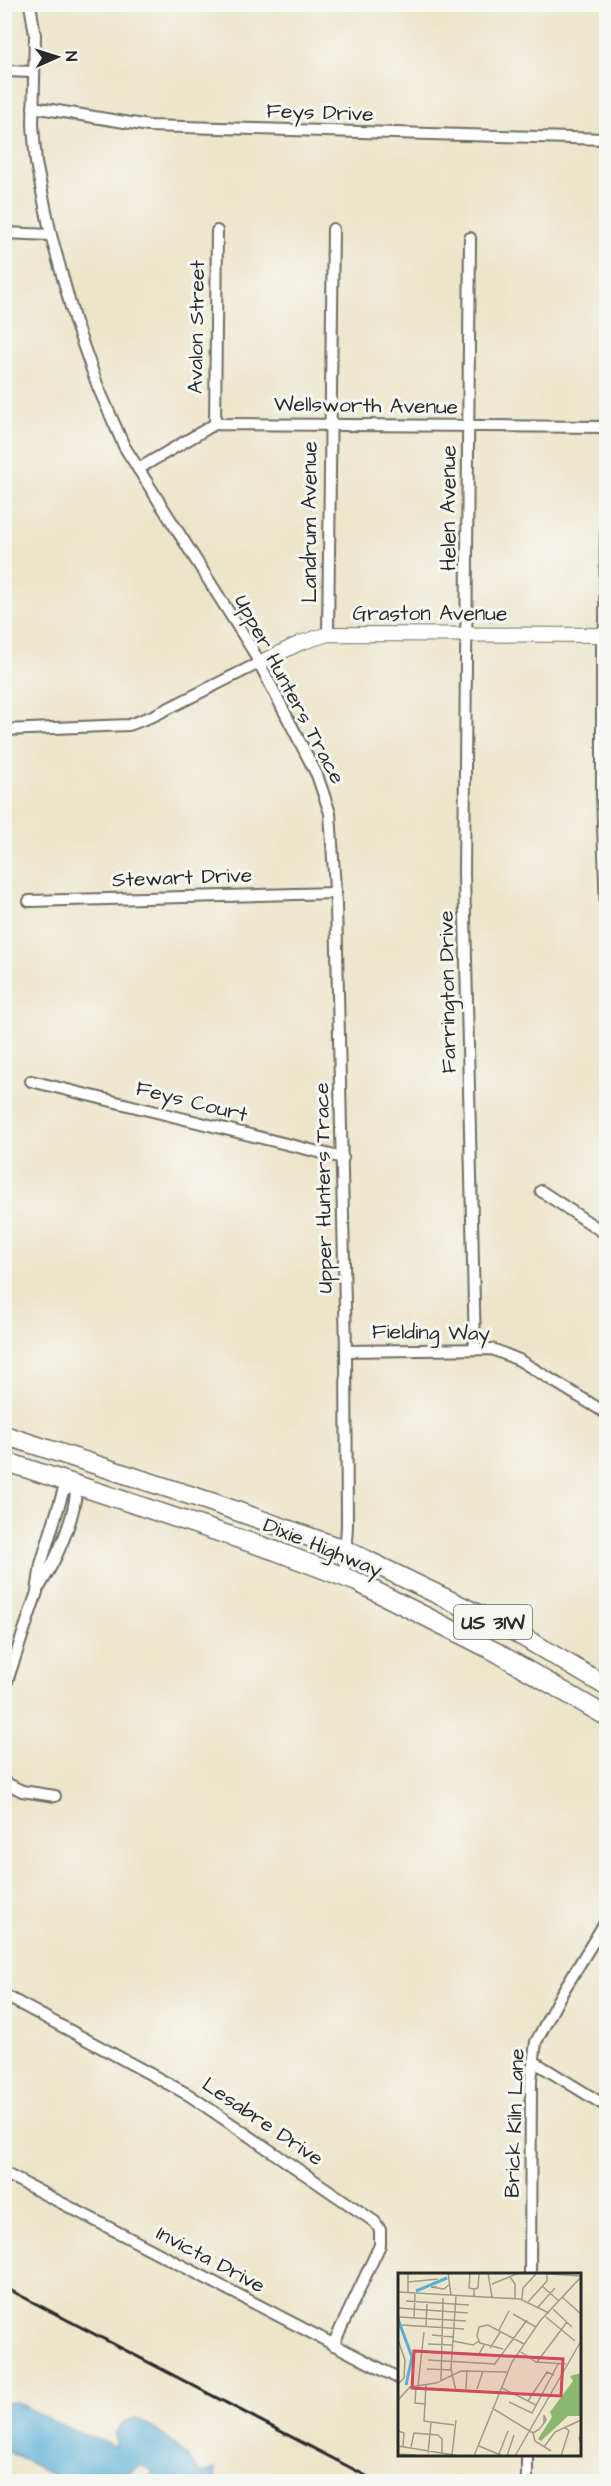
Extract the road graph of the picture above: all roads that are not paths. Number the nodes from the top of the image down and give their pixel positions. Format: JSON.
{"nodes":[{"id":1,"x":30,"y":4,"type":"edge"},
{"id":2,"x":4,"y":71,"type":"edge"},
{"id":3,"x":34,"y":72,"type":"junction"},
{"id":4,"x":33,"y":107,"type":"junction"},
{"id":5,"x":606,"y":139,"type":"edge"},
{"id":6,"x":333,"y":229,"type":"dead end"},
{"id":7,"x":217,"y":231,"type":"dead end"},
{"id":8,"x":4,"y":233,"type":"edge"},
{"id":9,"x":51,"y":235,"type":"junction"},
{"id":10,"x":470,"y":238,"type":"dead end"},
{"id":11,"x":215,"y":423,"type":"junction"},
{"id":12,"x":330,"y":424,"type":"junction"},
{"id":13,"x":467,"y":426,"type":"junction"},
{"id":14,"x":606,"y":427,"type":"edge"},
{"id":15,"x":138,"y":469,"type":"junction"},
{"id":16,"x":606,"y":531,"type":"edge"},
{"id":17,"x":328,"y":634,"type":"junction"},
{"id":18,"x":467,"y":634,"type":"junction"},
{"id":19,"x":605,"y":635,"type":"edge"},
{"id":20,"x":259,"y":663,"type":"junction"},
{"id":21,"x":4,"y":730,"type":"edge"},
{"id":22,"x":336,"y":893,"type":"junction"},
{"id":23,"x":28,"y":901,"type":"dead end"},
{"id":24,"x":606,"y":911,"type":"edge"},
{"id":25,"x":31,"y":1081,"type":"dead end"},
{"id":26,"x":342,"y":1158,"type":"junction"},
{"id":27,"x":541,"y":1191,"type":"dead end"},
{"id":28,"x":606,"y":1234,"type":"edge"},
{"id":29,"x":475,"y":1349,"type":"junction"},
{"id":30,"x":346,"y":1351,"type":"junction"},
{"id":31,"x":606,"y":1413,"type":"edge"},
{"id":32,"x":4,"y":1435,"type":"edge"},
{"id":33,"x":4,"y":1461,"type":"edge"},
{"id":34,"x":133,"y":1476,"type":"junction"},
{"id":35,"x":76,"y":1484,"type":"junction"},
{"id":36,"x":346,"y":1550,"type":"junction"},
{"id":37,"x":344,"y":1577,"type":"junction"},
{"id":38,"x":606,"y":1686,"type":"edge"},
{"id":39,"x":4,"y":1690,"type":"edge"},
{"id":40,"x":606,"y":1716,"type":"edge"},
{"id":41,"x":4,"y":1782,"type":"edge"},
{"id":42,"x":55,"y":1796,"type":"dead end"},
{"id":43,"x":606,"y":1921,"type":"edge"},
{"id":44,"x":4,"y":1995,"type":"edge"},
{"id":45,"x":533,"y":2061,"type":"junction"},
{"id":46,"x":606,"y":2106,"type":"edge"},
{"id":47,"x":4,"y":2173,"type":"edge"},
{"id":48,"x":530,"y":2273,"type":"edge"},
{"id":49,"x":333,"y":2344,"type":"junction"},
{"id":50,"x":398,"y":2378,"type":"edge"},
{"id":51,"x":527,"y":2456,"type":"edge"},
{"id":52,"x":527,"y":2481,"type":"edge"}],
"edges":[{"from":1,"to":3,"type":"street","name":"Upper Hunters Trace"},
{"from":2,"to":3,"type":"street"},
{"from":3,"to":4,"type":"street","name":"Upper Hunters Trace"},
{"from":4,"to":5,"type":"street","name":"Feys Drive"},
{"from":4,"to":9,"type":"street","name":"Upper Hunters Trace"},
{"from":6,"to":12,"type":"street","name":"Landrum Avenue"},
{"from":7,"to":11,"type":"street","name":"Avalon Street"},
{"from":8,"to":9,"type":"street"},
{"from":9,"to":15,"type":"street","name":"Upper Hunters Trace"},
{"from":10,"to":13,"type":"street","name":"Helen Avenue"},
{"from":11,"to":12,"type":"street","name":"Wellsworth Avenue"},
{"from":11,"to":15,"type":"street"},
{"from":12,"to":13,"type":"street","name":"Wellsworth Avenue"},
{"from":12,"to":17,"type":"street","name":"Landrum Avenue"},
{"from":13,"to":14,"type":"street","name":"Wellsworth Avenue"},
{"from":13,"to":18,"type":"street","name":"Helen Avenue"},
{"from":15,"to":20,"type":"street","name":"Upper Hunters Trace"},
{"from":16,"to":19,"type":"street"},
{"from":17,"to":18,"type":"street","name":"Graston Avenue"},
{"from":17,"to":20,"type":"street","name":"Graston Avenue"},
{"from":18,"to":19,"type":"street","name":"Graston Avenue"},
{"from":18,"to":29,"type":"street","name":"Farrington Drive"},
{"from":19,"to":24,"type":"street"},
{"from":20,"to":21,"type":"street"},
{"from":20,"to":22,"type":"street","name":"Upper Hunters Trace"},
{"from":22,"to":23,"type":"street","name":"Stewart Drive"},
{"from":22,"to":26,"type":"street","name":"Upper Hunters Trace"},
{"from":25,"to":26,"type":"street","name":"Feys Court"},
{"from":26,"to":30,"type":"street","name":"Upper Hunters Trace"},
{"from":27,"to":28,"type":"street"},
{"from":29,"to":30,"type":"street","name":"Fielding Way"},
{"from":29,"to":31,"type":"street","name":"Fielding Way"},
{"from":30,"to":36,"type":"street","name":"Upper Hunters Trace"},
{"from":32,"to":34,"type":"main road","name":"Dixie Highway","number":"US 31W"},
{"from":33,"to":35,"type":"main road","name":"Dixie Highway","number":"US 31W"},
{"from":34,"to":35,"type":"main road"},
{"from":34,"to":36,"type":"main road","name":"Dixie Highway","number":"US 31W"},
{"from":35,"to":37,"type":"main road","name":"Dixie Highway","number":"US 31W"},
{"from":35,"to":39,"type":"street"},
{"from":36,"to":37,"type":"street","name":"Upper Hunters Trace"},
{"from":36,"to":38,"type":"main road","name":"Dixie Highway","number":"US 31W"},
{"from":37,"to":40,"type":"main road","name":"Dixie Highway","number":"US 31W"},
{"from":41,"to":42,"type":"street"},
{"from":43,"to":45,"type":"street","name":"Brick Kiln Lane"},
{"from":44,"to":49,"type":"street","name":"Lesabre Drive"},
{"from":45,"to":46,"type":"street"},
{"from":45,"to":48,"type":"street","name":"Brick Kiln Lane"},
{"from":47,"to":49,"type":"street","name":"Invicta Drive"},
{"from":49,"to":50,"type":"street","name":"Invicta Drive"},
{"from":51,"to":52,"type":"street"}]}
